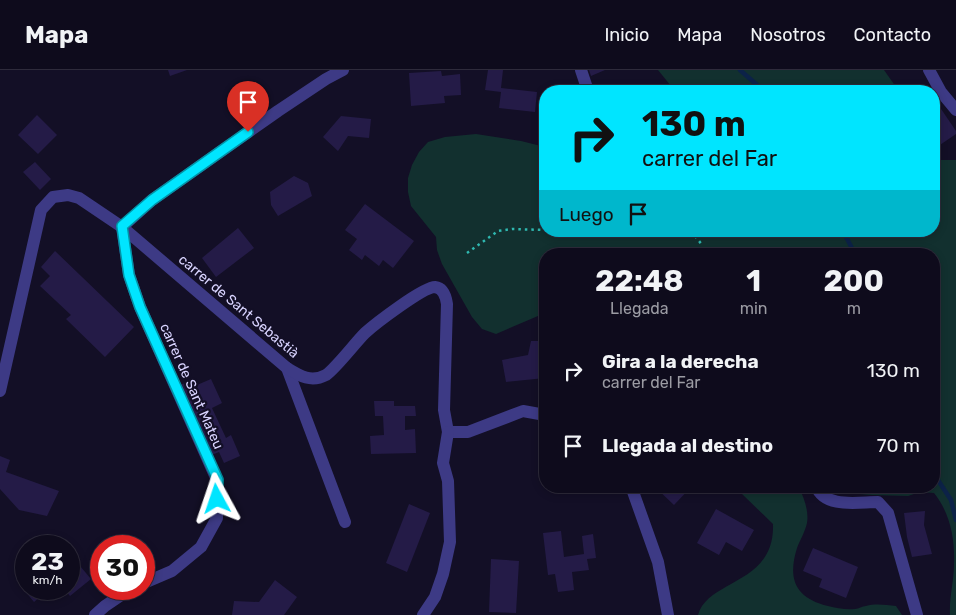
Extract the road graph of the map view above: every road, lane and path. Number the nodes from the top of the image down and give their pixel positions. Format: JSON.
{"nodes":[{"id":1,"x":343,"y":70,"type":"edge"},
{"id":2,"x":580,"y":70,"type":"edge"},
{"id":3,"x":929,"y":70,"type":"edge"},
{"id":4,"x":586,"y":85,"type":"edge"},
{"id":5,"x":937,"y":85,"type":"edge"},
{"id":6,"x":940,"y":90,"type":"edge"},
{"id":7,"x":956,"y":110,"type":"edge"},
{"id":8,"x":122,"y":226,"type":"junction"},
{"id":9,"x":539,"y":230,"type":"edge"},
{"id":10,"x":696,"y":237,"type":"edge"},
{"id":11,"x":703,"y":246,"type":"dead end"},
{"id":12,"x":467,"y":253,"type":"dead end"},
{"id":13,"x":287,"y":368,"type":"junction"},
{"id":14,"x":0,"y":391,"type":"edge"},
{"id":15,"x":539,"y":414,"type":"edge"},
{"id":16,"x":448,"y":432,"type":"junction"},
{"id":17,"x":633,"y":493,"type":"edge"},
{"id":18,"x":818,"y":493,"type":"edge"},
{"id":19,"x":345,"y":522,"type":"dead end"},
{"id":20,"x":155,"y":578,"type":"edge"},
{"id":21,"x":114,"y":600,"type":"edge"},
{"id":22,"x":96,"y":615,"type":"edge"},
{"id":23,"x":423,"y":615,"type":"edge"},
{"id":24,"x":668,"y":615,"type":"edge"},
{"id":25,"x":917,"y":615,"type":"edge"}],
"edges":[{"from":1,"to":8,"type":"street"},
{"from":2,"to":4,"type":"street"},
{"from":3,"to":5,"type":"street"},
{"from":6,"to":7,"type":"street"},
{"from":8,"to":13,"type":"street","name":"carrer de Sant Sebastià"},
{"from":8,"to":14,"type":"street","name":"carrer de Sant Sebastià"},
{"from":8,"to":20,"type":"street","name":"carrer de Sant Mateu"},
{"from":9,"to":12,"type":"path"},
{"from":10,"to":11,"type":"path"},
{"from":13,"to":16,"type":"street","name":"carrer de Sant Sebastià"},
{"from":13,"to":19,"type":"street"},
{"from":15,"to":16,"type":"street"},
{"from":16,"to":23,"type":"street"},
{"from":17,"to":24,"type":"street"},
{"from":18,"to":25,"type":"street"},
{"from":21,"to":22,"type":"street"}]}
